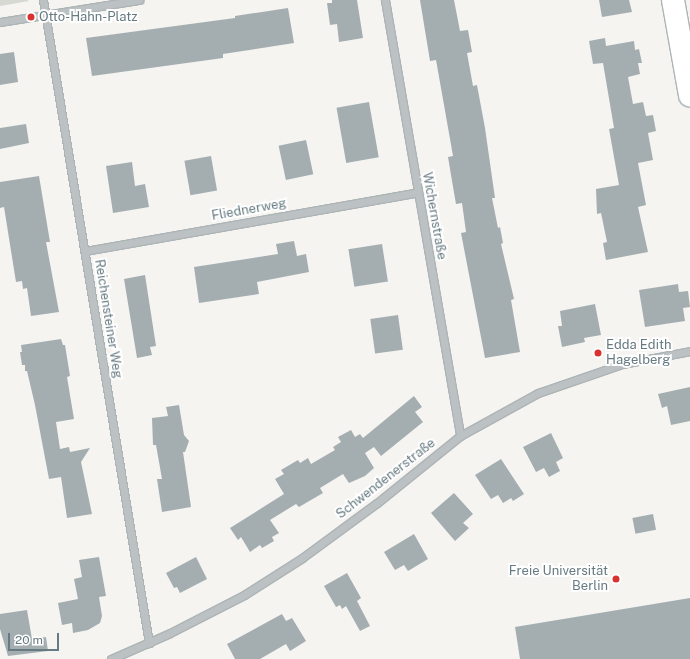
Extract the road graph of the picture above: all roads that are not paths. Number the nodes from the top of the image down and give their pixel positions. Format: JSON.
{"nodes":[{"id":1,"x":43,"y":0,"type":"edge"},
{"id":2,"x":139,"y":0,"type":"edge"},
{"id":3,"x":385,"y":0,"type":"edge"},
{"id":4,"x":673,"y":0,"type":"edge"},
{"id":5,"x":46,"y":15,"type":"junction"},
{"id":6,"x":0,"y":22,"type":"edge"},
{"id":7,"x":690,"y":95,"type":"edge"},
{"id":8,"x":418,"y":192,"type":"junction"},
{"id":9,"x":85,"y":251,"type":"junction"},
{"id":10,"x":690,"y":351,"type":"edge"},
{"id":11,"x":460,"y":436,"type":"junction"},
{"id":12,"x":149,"y":643,"type":"junction"},
{"id":13,"x":111,"y":659,"type":"edge"}],
"edges":[{"from":1,"to":5,"type":"street","name":"Reichensteiner Weg"},
{"from":2,"to":5,"type":"street"},
{"from":3,"to":8,"type":"street","name":"Wichernstraße"},
{"from":4,"to":7,"type":"main road"},
{"from":5,"to":6,"type":"street"},
{"from":5,"to":9,"type":"street","name":"Reichensteiner Weg"},
{"from":8,"to":9,"type":"street","name":"Fliednerweg"},
{"from":8,"to":11,"type":"street","name":"Wichernstraße"},
{"from":9,"to":12,"type":"street","name":"Reichensteiner Weg"},
{"from":10,"to":11,"type":"street","name":"Schwendenerstraße"},
{"from":11,"to":12,"type":"street","name":"Schwendenerstraße"},
{"from":12,"to":13,"type":"street","name":"Schwendenerstraße"}]}
